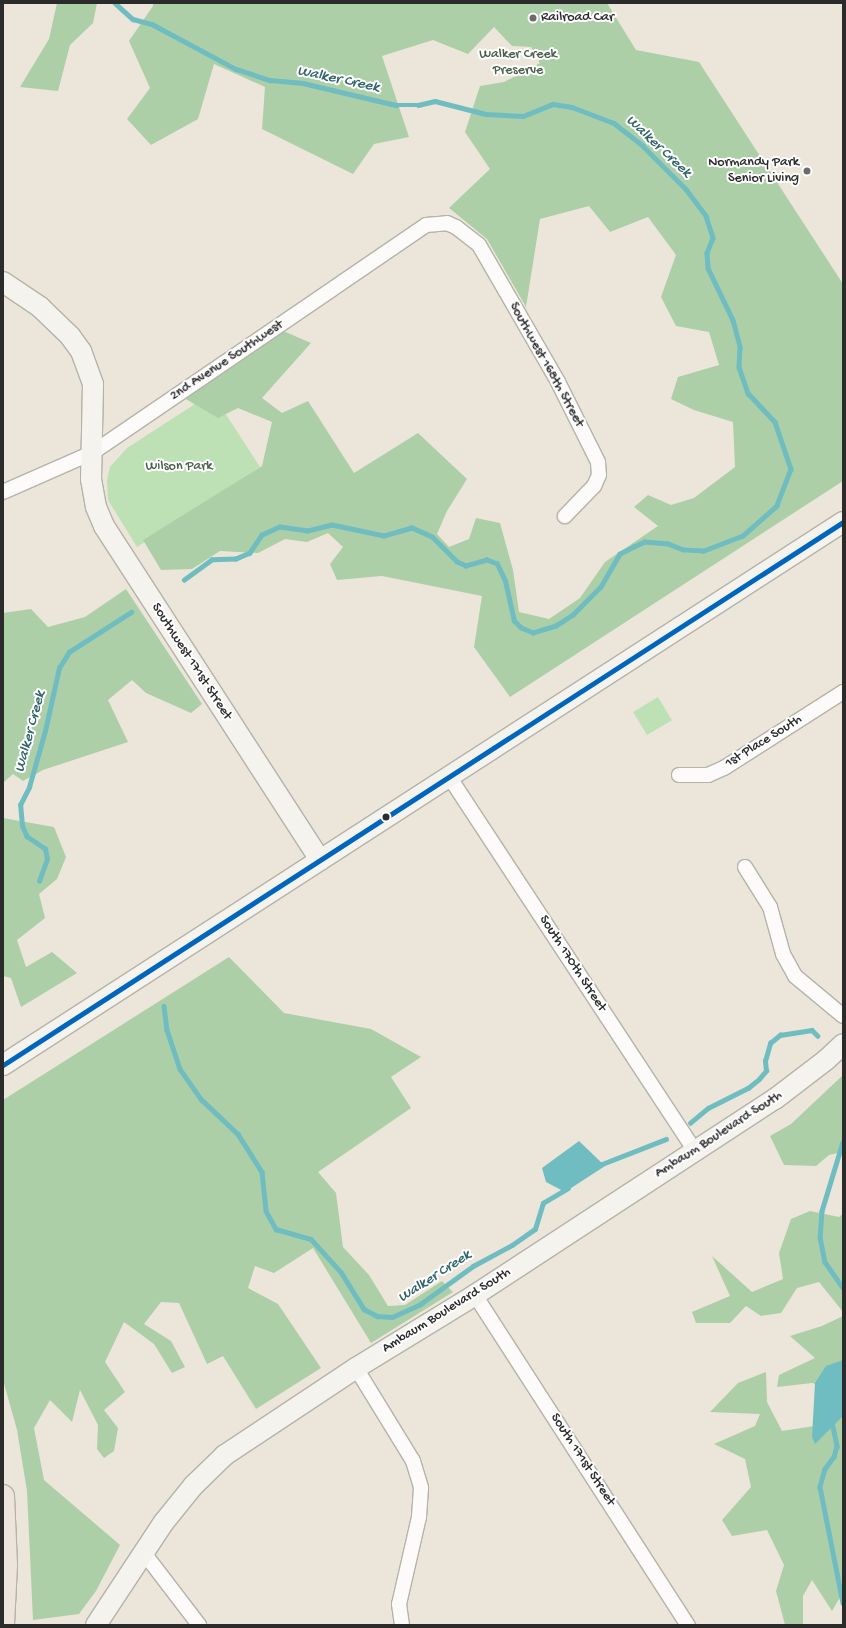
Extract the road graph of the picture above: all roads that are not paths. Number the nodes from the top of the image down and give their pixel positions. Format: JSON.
{"nodes":[{"id":1,"x":446,"y":223,"type":"joint"},
{"id":2,"x":3,"y":282,"type":"edge"},
{"id":3,"x":92,"y":453,"type":"junction"},
{"id":4,"x":3,"y":492,"type":"edge"},
{"id":5,"x":565,"y":516,"type":"dead end"},
{"id":6,"x":843,"y":522,"type":"edge"},
{"id":7,"x":843,"y":692,"type":"edge"},
{"id":8,"x":679,"y":775,"type":"dead end"},
{"id":9,"x":450,"y":778,"type":"junction"},
{"id":10,"x":320,"y":860,"type":"junction"},
{"id":11,"x":745,"y":867,"type":"dead end"},
{"id":12,"x":843,"y":1016,"type":"edge"},
{"id":13,"x":843,"y":1044,"type":"edge"},
{"id":14,"x":3,"y":1065,"type":"edge"},
{"id":15,"x":695,"y":1151,"type":"junction"},
{"id":16,"x":475,"y":1295,"type":"junction"},
{"id":17,"x":356,"y":1368,"type":"junction"},
{"id":18,"x":3,"y":1496,"type":"edge"},
{"id":19,"x":144,"y":1553,"type":"junction"},
{"id":20,"x":3,"y":1624,"type":"edge"},
{"id":21,"x":96,"y":1625,"type":"edge"},
{"id":22,"x":198,"y":1625,"type":"edge"},
{"id":23,"x":402,"y":1625,"type":"edge"},
{"id":24,"x":688,"y":1625,"type":"edge"}],
"edges":[{"from":1,"to":3,"type":"street","name":"2nd Avenue Southwest"},
{"from":1,"to":5,"type":"street","name":"Southwest 168th Street"},
{"from":2,"to":3,"type":"street","name":"Southwest 171st Street"},
{"from":3,"to":4,"type":"street","name":"2nd Avenue Southwest"},
{"from":3,"to":10,"type":"street","name":"Southwest 171st Street"},
{"from":6,"to":9,"type":"street"},
{"from":7,"to":8,"type":"street","name":"1st Place South"},
{"from":9,"to":10,"type":"street"},
{"from":9,"to":15,"type":"street","name":"South 170th Street"},
{"from":10,"to":14,"type":"street"},
{"from":11,"to":12,"type":"street"},
{"from":13,"to":15,"type":"street","name":"Ambaum Boulevard South"},
{"from":15,"to":16,"type":"street","name":"Ambaum Boulevard South"},
{"from":16,"to":17,"type":"street","name":"Ambaum Boulevard South"},
{"from":16,"to":24,"type":"street","name":"South 171st Street"},
{"from":17,"to":19,"type":"street","name":"Ambaum Boulevard South"},
{"from":17,"to":23,"type":"street"},
{"from":18,"to":20,"type":"main road"},
{"from":19,"to":21,"type":"street","name":"Ambaum Boulevard South"},
{"from":19,"to":22,"type":"street"}]}
